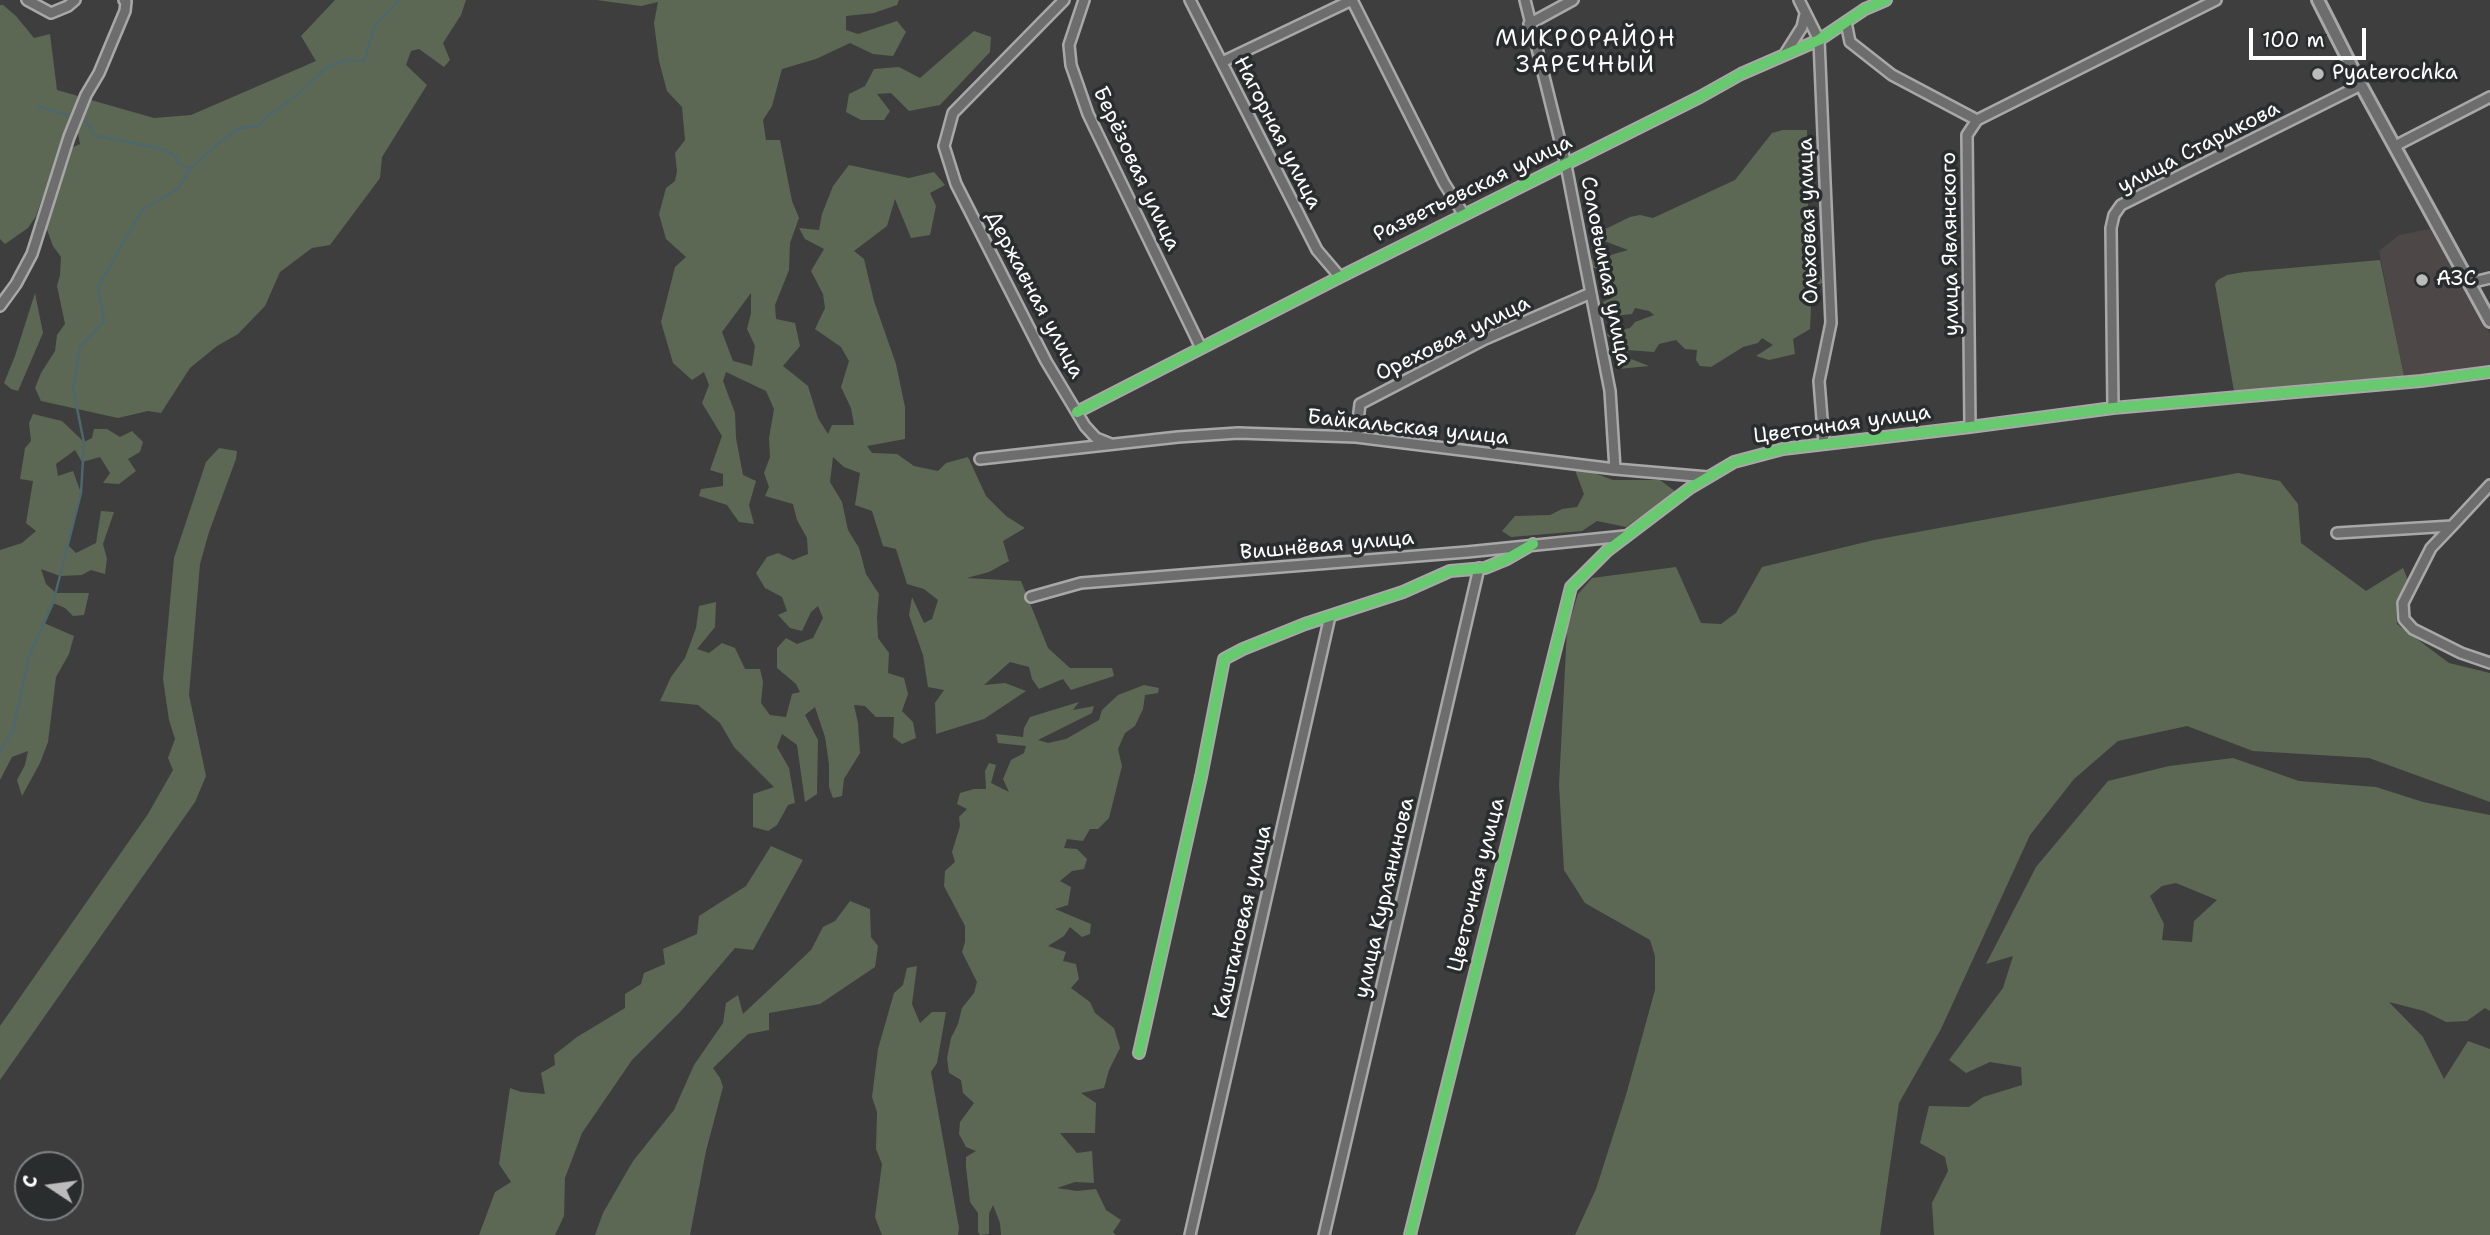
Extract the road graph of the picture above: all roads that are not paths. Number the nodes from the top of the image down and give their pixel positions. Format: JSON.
{"nodes":[{"id":1,"x":27,"y":0,"type":"edge"},
{"id":2,"x":75,"y":0,"type":"edge"},
{"id":3,"x":124,"y":0,"type":"edge"},
{"id":4,"x":1064,"y":0,"type":"edge"},
{"id":5,"x":1084,"y":0,"type":"edge"},
{"id":6,"x":1190,"y":0,"type":"edge"},
{"id":7,"x":1352,"y":0,"type":"edge"},
{"id":8,"x":1525,"y":0,"type":"edge"},
{"id":9,"x":1573,"y":0,"type":"edge"},
{"id":10,"x":1799,"y":0,"type":"edge"},
{"id":11,"x":1886,"y":0,"type":"edge"},
{"id":12,"x":2216,"y":0,"type":"edge"},
{"id":13,"x":2319,"y":0,"type":"edge"},
{"id":14,"x":1805,"y":12,"type":"junction"},
{"id":15,"x":1846,"y":22,"type":"junction"},
{"id":16,"x":1530,"y":23,"type":"junction"},
{"id":17,"x":1819,"y":40,"type":"junction"},
{"id":18,"x":1785,"y":54,"type":"junction"},
{"id":19,"x":1222,"y":62,"type":"junction"},
{"id":20,"x":2361,"y":85,"type":"junction"},
{"id":21,"x":2490,"y":97,"type":"edge"},
{"id":22,"x":1977,"y":120,"type":"junction"},
{"id":23,"x":2395,"y":146,"type":"junction"},
{"id":24,"x":1566,"y":165,"type":"junction"},
{"id":25,"x":1464,"y":215,"type":"junction"},
{"id":26,"x":1339,"y":277,"type":"junction"},
{"id":27,"x":2490,"y":278,"type":"edge"},
{"id":28,"x":2470,"y":283,"type":"junction"},
{"id":29,"x":1591,"y":293,"type":"junction"},
{"id":30,"x":0,"y":306,"type":"edge"},
{"id":31,"x":2490,"y":321,"type":"edge"},
{"id":32,"x":1201,"y":348,"type":"junction"},
{"id":33,"x":2490,"y":372,"type":"edge"},
{"id":34,"x":2113,"y":408,"type":"junction"},
{"id":35,"x":1077,"y":412,"type":"junction"},
{"id":36,"x":1970,"y":427,"type":"junction"},
{"id":37,"x":1356,"y":437,"type":"junction"},
{"id":38,"x":1824,"y":444,"type":"junction"},
{"id":39,"x":1113,"y":445,"type":"junction"},
{"id":40,"x":980,"y":459,"type":"dead end"},
{"id":41,"x":1615,"y":469,"type":"junction"},
{"id":42,"x":1708,"y":477,"type":"junction"},
{"id":43,"x":2490,"y":485,"type":"edge"},
{"id":44,"x":2452,"y":527,"type":"junction"},
{"id":45,"x":2337,"y":533,"type":"dead end"},
{"id":46,"x":1627,"y":536,"type":"junction"},
{"id":47,"x":1533,"y":544,"type":"junction"},
{"id":48,"x":1479,"y":568,"type":"junction"},
{"id":49,"x":1031,"y":597,"type":"dead end"},
{"id":50,"x":1330,"y":616,"type":"junction"},
{"id":51,"x":2490,"y":663,"type":"edge"},
{"id":52,"x":1139,"y":1053,"type":"dead end"},
{"id":53,"x":1190,"y":1235,"type":"edge"},
{"id":54,"x":1324,"y":1235,"type":"edge"},
{"id":55,"x":1410,"y":1235,"type":"edge"}],
"edges":[{"from":1,"to":2,"type":"street"},
{"from":3,"to":30,"type":"street"},
{"from":4,"to":35,"type":"street","name":"Державная улица"},
{"from":5,"to":32,"type":"street","name":"Берёзовая улица"},
{"from":6,"to":19,"type":"street","name":"Нагорная улица"},
{"from":7,"to":19,"type":"street"},
{"from":7,"to":25,"type":"street"},
{"from":8,"to":16,"type":"street","name":"Соловьиная улица"},
{"from":9,"to":16,"type":"street"},
{"from":10,"to":14,"type":"street","name":"Ольховая улица"},
{"from":11,"to":15,"type":"street","name":"Разветьевская улица"},
{"from":12,"to":22,"type":"street"},
{"from":13,"to":20,"type":"street"},
{"from":14,"to":17,"type":"street","name":"Ольховая улица"},
{"from":14,"to":18,"type":"street"},
{"from":15,"to":17,"type":"street","name":"Разветьевская улица"},
{"from":15,"to":22,"type":"street"},
{"from":16,"to":24,"type":"street","name":"Соловьиная улица"},
{"from":17,"to":18,"type":"street","name":"Разветьевская улица"},
{"from":17,"to":38,"type":"street","name":"Ольховая улица"},
{"from":18,"to":24,"type":"street","name":"Разветьевская улица"},
{"from":19,"to":26,"type":"street","name":"Нагорная улица"},
{"from":20,"to":23,"type":"street"},
{"from":20,"to":34,"type":"street","name":"улица Старикова"},
{"from":21,"to":23,"type":"street"},
{"from":22,"to":36,"type":"street","name":"улица Являнского"},
{"from":23,"to":28,"type":"street"},
{"from":24,"to":25,"type":"street","name":"Разветьевская улица"},
{"from":24,"to":29,"type":"street","name":"Соловьиная улица"},
{"from":25,"to":26,"type":"street","name":"Разветьевская улица"},
{"from":26,"to":32,"type":"street","name":"Разветьевская улица"},
{"from":27,"to":28,"type":"street"},
{"from":28,"to":31,"type":"street"},
{"from":29,"to":37,"type":"street","name":"Ореховая улица"},
{"from":29,"to":41,"type":"street","name":"Соловьиная улица"},
{"from":32,"to":35,"type":"street","name":"Разветьевская улица"},
{"from":33,"to":34,"type":"street","name":"Цветочная улица"},
{"from":34,"to":36,"type":"street","name":"Цветочная улица"},
{"from":35,"to":39,"type":"street","name":"Державная улица"},
{"from":36,"to":38,"type":"street","name":"Цветочная улица"},
{"from":37,"to":39,"type":"street","name":"Байкальская улица"},
{"from":37,"to":41,"type":"street","name":"Байкальская улица"},
{"from":38,"to":42,"type":"street","name":"Цветочная улица"},
{"from":39,"to":40,"type":"street","name":"Байкальская улица"},
{"from":41,"to":42,"type":"street","name":"Байкальская улица"},
{"from":42,"to":46,"type":"street","name":"Цветочная улица"},
{"from":43,"to":44,"type":"street"},
{"from":44,"to":45,"type":"street"},
{"from":44,"to":51,"type":"street"},
{"from":46,"to":47,"type":"street","name":"Вишнёвая улица"},
{"from":46,"to":55,"type":"street","name":"Цветочная улица"},
{"from":47,"to":48,"type":"street"},
{"from":47,"to":49,"type":"street","name":"Вишнёвая улица"},
{"from":48,"to":50,"type":"street"},
{"from":48,"to":54,"type":"street","name":"улица Курлянинова"},
{"from":50,"to":52,"type":"street"},
{"from":50,"to":53,"type":"street","name":"Каштановая улица"}]}
